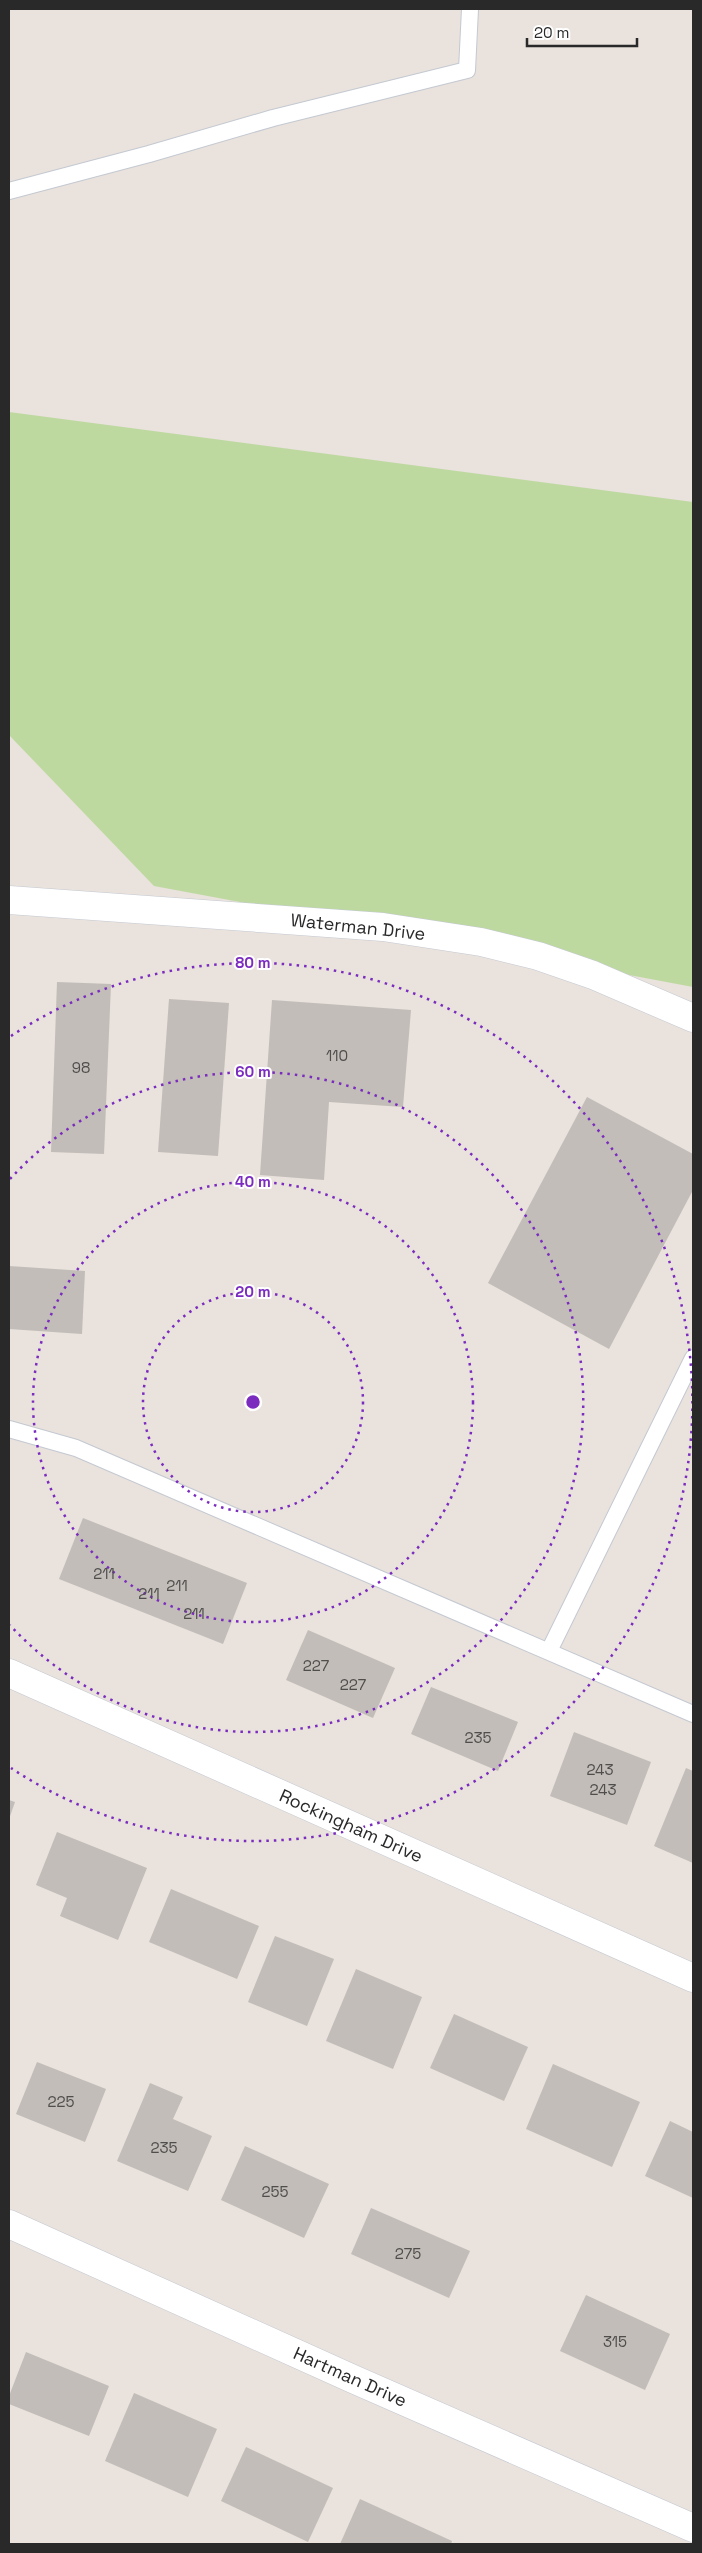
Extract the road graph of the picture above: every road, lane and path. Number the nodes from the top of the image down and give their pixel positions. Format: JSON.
{"nodes":[{"id":1,"x":470,"y":9,"type":"edge"},
{"id":2,"x":9,"y":191,"type":"edge"},
{"id":3,"x":9,"y":900,"type":"edge"},
{"id":4,"x":693,"y":1018,"type":"edge"},
{"id":5,"x":693,"y":1358,"type":"edge"},
{"id":6,"x":9,"y":1429,"type":"edge"},
{"id":7,"x":549,"y":1651,"type":"junction"},
{"id":8,"x":9,"y":1673,"type":"edge"},
{"id":9,"x":693,"y":1714,"type":"edge"},
{"id":10,"x":693,"y":1978,"type":"edge"},
{"id":11,"x":9,"y":2224,"type":"edge"},
{"id":12,"x":693,"y":2528,"type":"edge"}],
"edges":[{"from":1,"to":2,"type":"lane"},
{"from":3,"to":4,"type":"street","name":"Waterman Drive"},
{"from":5,"to":7,"type":"lane"},
{"from":6,"to":7,"type":"lane"},
{"from":7,"to":9,"type":"lane"},
{"from":8,"to":10,"type":"street","name":"Rockingham Drive"},
{"from":11,"to":12,"type":"street","name":"Hartman Drive"}]}
